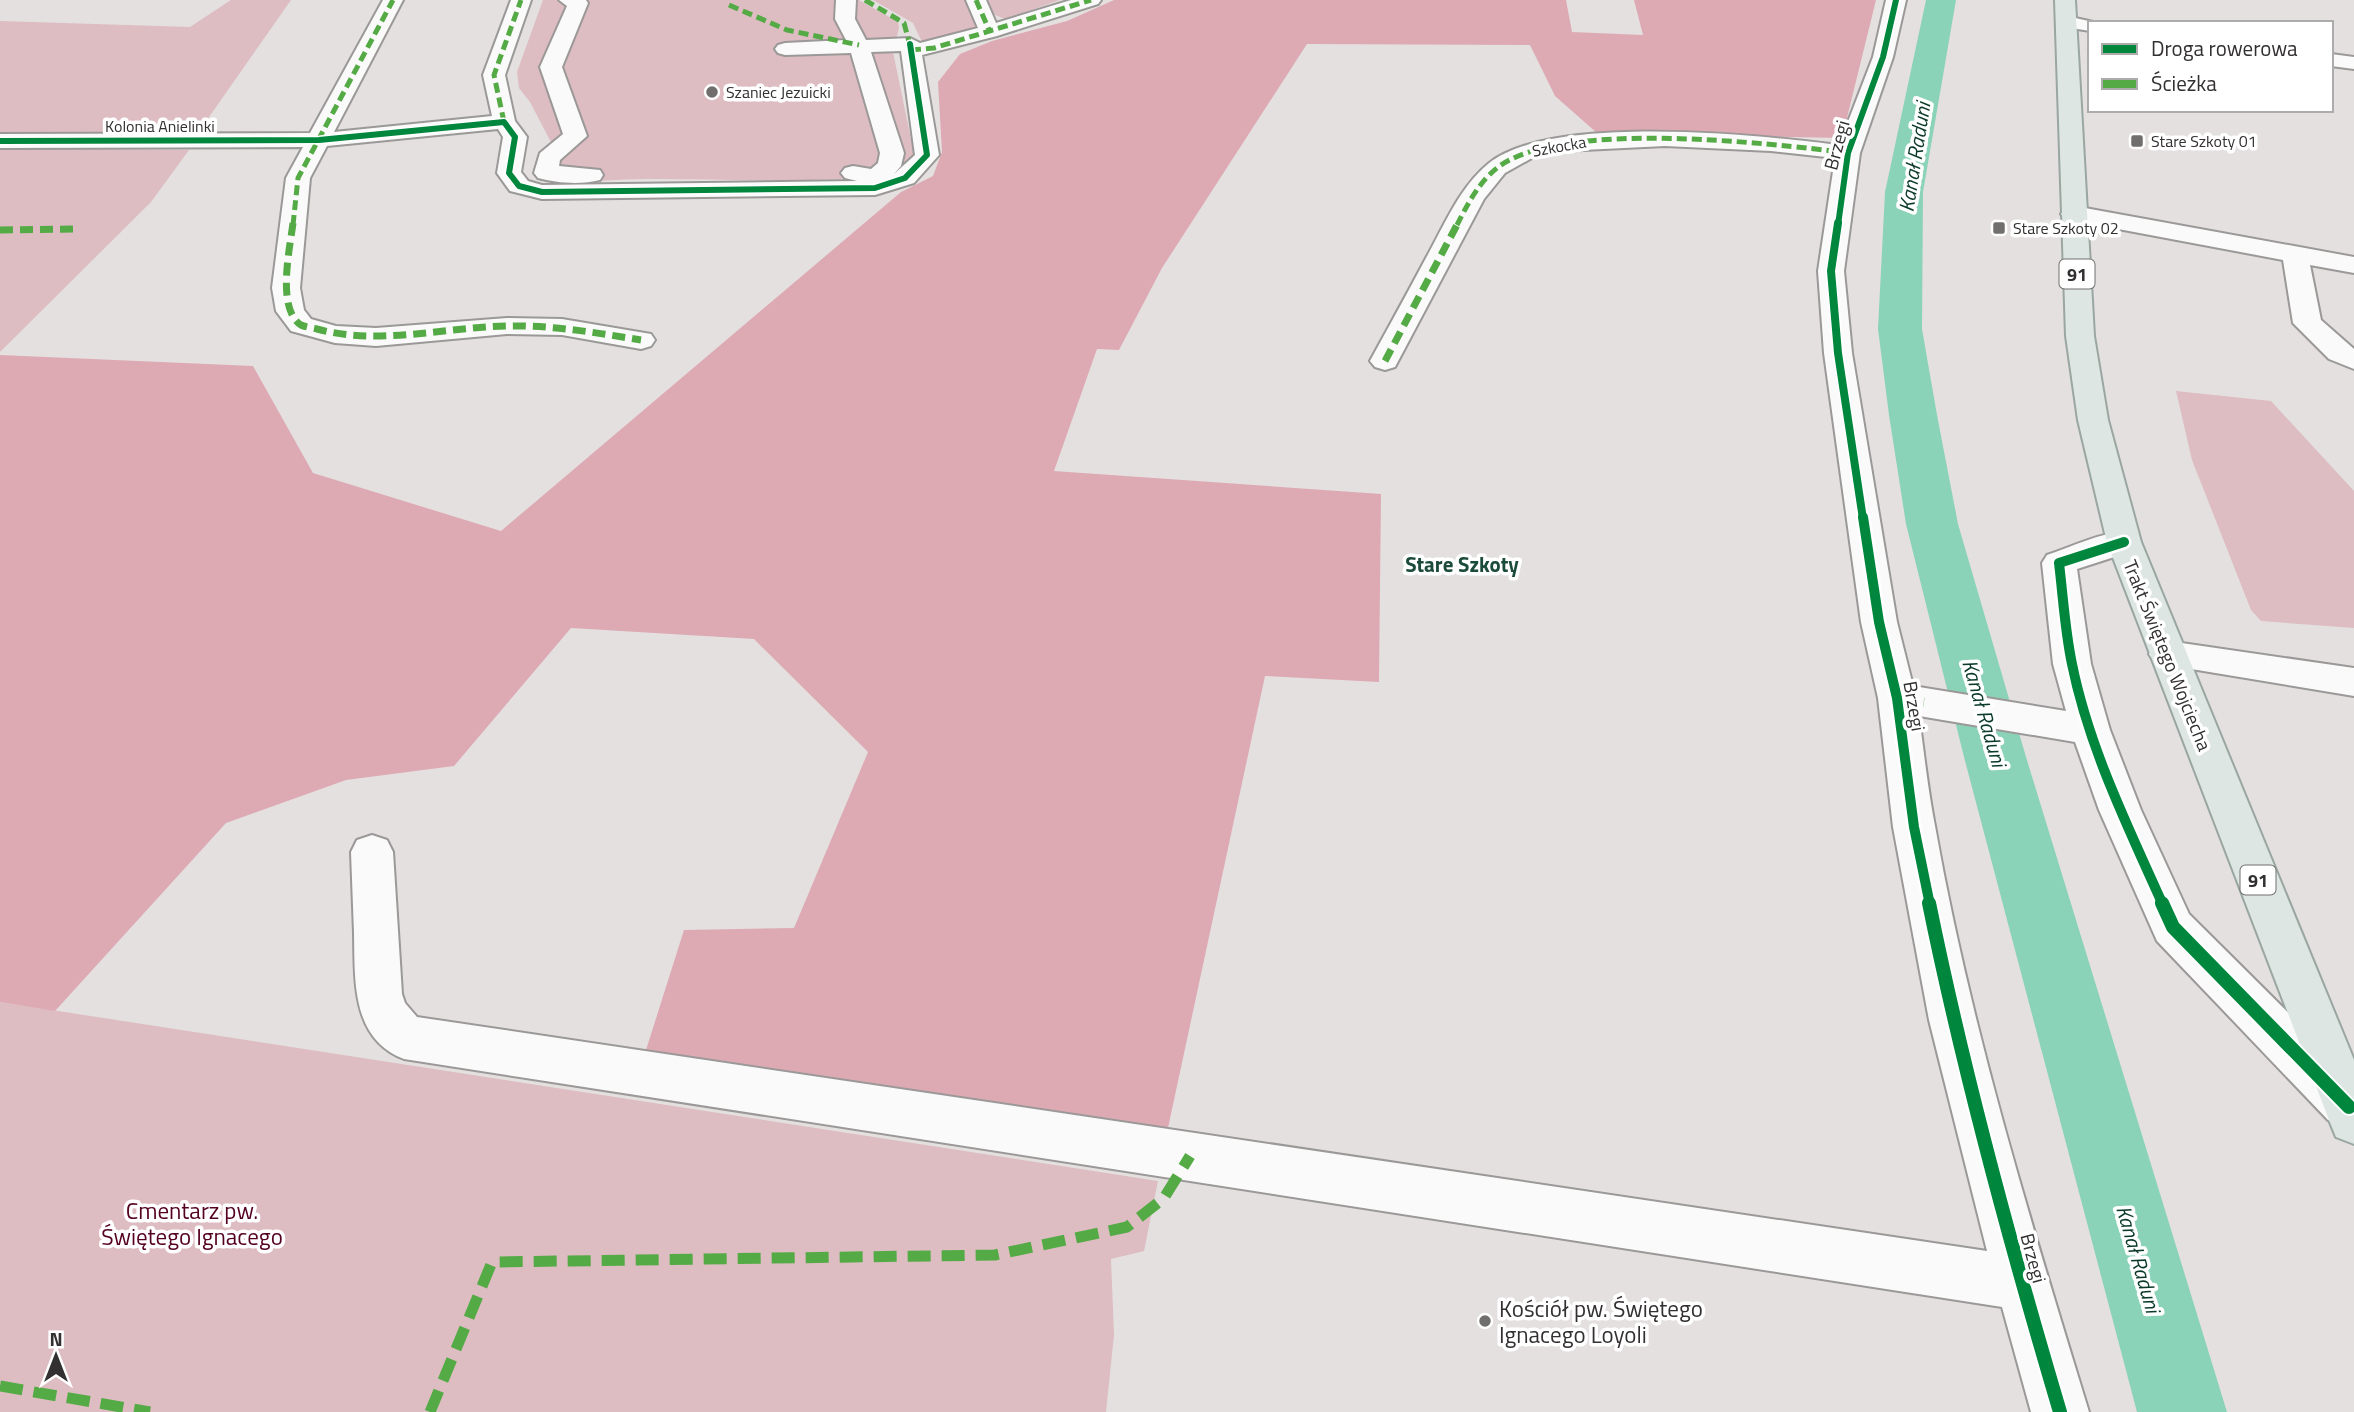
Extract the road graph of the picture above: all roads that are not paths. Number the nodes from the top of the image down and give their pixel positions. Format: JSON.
{"nodes":[{"id":1,"x":393,"y":0,"type":"edge"},
{"id":2,"x":521,"y":0,"type":"edge"},
{"id":3,"x":569,"y":0,"type":"edge"},
{"id":4,"x":846,"y":0,"type":"edge"},
{"id":5,"x":976,"y":0,"type":"edge"},
{"id":6,"x":1091,"y":0,"type":"edge"},
{"id":7,"x":1896,"y":0,"type":"edge"},
{"id":8,"x":2073,"y":16,"type":"edge"},
{"id":9,"x":990,"y":32,"type":"junction"},
{"id":10,"x":859,"y":45,"type":"junction"},
{"id":11,"x":910,"y":47,"type":"junction"},
{"id":12,"x":785,"y":49,"type":"dead end"},
{"id":13,"x":2333,"y":60,"type":"edge"},
{"id":14,"x":2354,"y":63,"type":"edge"},
{"id":15,"x":504,"y":122,"type":"junction"},
{"id":16,"x":319,"y":140,"type":"junction"},
{"id":17,"x":0,"y":141,"type":"edge"},
{"id":18,"x":1849,"y":153,"type":"junction"},
{"id":19,"x":743,"y":167,"type":"dead end"},
{"id":20,"x":623,"y":169,"type":"dead end"},
{"id":21,"x":2074,"y":214,"type":"junction"},
{"id":22,"x":2295,"y":254,"type":"junction"},
{"id":23,"x":2354,"y":265,"type":"edge"},
{"id":24,"x":641,"y":340,"type":"dead end"},
{"id":25,"x":2354,"y":360,"type":"edge"},
{"id":26,"x":1385,"y":361,"type":"dead end"},
{"id":27,"x":2124,"y":542,"type":"junction"},
{"id":28,"x":2168,"y":654,"type":"junction"},
{"id":29,"x":2354,"y":682,"type":"edge"},
{"id":30,"x":1911,"y":700,"type":"junction"},
{"id":31,"x":2090,"y":730,"type":"junction"},
{"id":32,"x":372,"y":852,"type":"dead end"},
{"id":33,"x":2351,"y":1113,"type":"edge"},
{"id":34,"x":2022,"y":1283,"type":"junction"},
{"id":35,"x":2060,"y":1412,"type":"edge"}],
"edges":[{"from":1,"to":16,"type":"street"},
{"from":2,"to":15,"type":"street"},
{"from":3,"to":20,"type":"street"},
{"from":4,"to":10,"type":"street"},
{"from":5,"to":9,"type":"street"},
{"from":6,"to":9,"type":"street"},
{"from":7,"to":18,"type":"street","name":"Brzegi"},
{"from":8,"to":21,"type":"main road","name":"Trakt Świętego Wojciecha","number":"91"},
{"from":9,"to":11,"type":"street"},
{"from":10,"to":11,"type":"street"},
{"from":10,"to":12,"type":"street"},
{"from":10,"to":19,"type":"street"},
{"from":11,"to":15,"type":"street"},
{"from":13,"to":14,"type":"street"},
{"from":15,"to":16,"type":"street","name":"Kolonia Anielinki"},
{"from":16,"to":17,"type":"street","name":"Kolonia Anielinki"},
{"from":16,"to":24,"type":"street"},
{"from":18,"to":26,"type":"street","name":"Szkocka"},
{"from":18,"to":30,"type":"street","name":"Brzegi"},
{"from":21,"to":22,"type":"street"},
{"from":21,"to":27,"type":"main road","name":"Trakt Świętego Wojciecha","number":"91"},
{"from":22,"to":23,"type":"street"},
{"from":22,"to":25,"type":"street"},
{"from":27,"to":28,"type":"main road","name":"Trakt Świętego Wojciecha","number":"91"},
{"from":27,"to":31,"type":"street"},
{"from":28,"to":29,"type":"street"},
{"from":28,"to":33,"type":"main road","name":"Trakt Świętego Wojciecha","number":"91"},
{"from":30,"to":31,"type":"street"},
{"from":30,"to":34,"type":"street","name":"Brzegi"},
{"from":31,"to":33,"type":"street"},
{"from":32,"to":34,"type":"street"},
{"from":34,"to":35,"type":"street","name":"Brzegi"}]}
